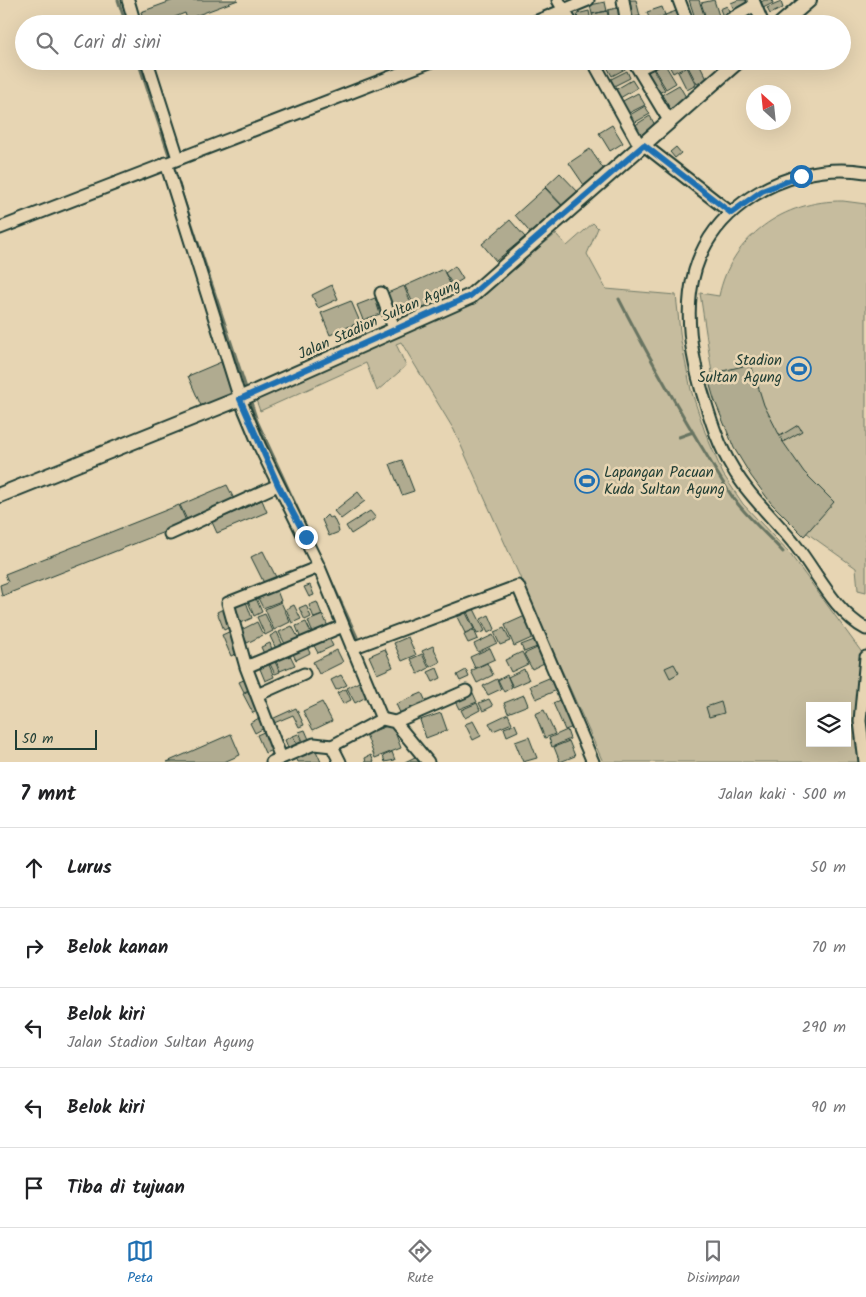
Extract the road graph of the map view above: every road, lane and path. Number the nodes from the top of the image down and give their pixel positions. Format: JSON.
{"nodes":[{"id":1,"x":128,"y":0,"type":"edge"},
{"id":2,"x":558,"y":0,"type":"edge"},
{"id":3,"x":588,"y":0,"type":"edge"},
{"id":4,"x":622,"y":0,"type":"edge"},
{"id":5,"x":679,"y":0,"type":"edge"},
{"id":6,"x":809,"y":0,"type":"edge"},
{"id":7,"x":754,"y":2,"type":"edge"},
{"id":8,"x":565,"y":11,"type":"junction"},
{"id":9,"x":133,"y":15,"type":"edge"},
{"id":10,"x":554,"y":15,"type":"edge"},
{"id":11,"x":567,"y":15,"type":"edge"},
{"id":12,"x":624,"y":15,"type":"edge"},
{"id":13,"x":685,"y":15,"type":"edge"},
{"id":14,"x":735,"y":15,"type":"edge"},
{"id":15,"x":759,"y":15,"type":"edge"},
{"id":16,"x":792,"y":15,"type":"edge"},
{"id":17,"x":150,"y":70,"type":"edge"},
{"id":18,"x":408,"y":70,"type":"edge"},
{"id":19,"x":598,"y":70,"type":"edge"},
{"id":20,"x":639,"y":70,"type":"edge"},
{"id":21,"x":728,"y":70,"type":"edge"},
{"id":22,"x":670,"y":122,"type":"junction"},
{"id":23,"x":642,"y":146,"type":"junction"},
{"id":24,"x":172,"y":160,"type":"junction"},
{"id":25,"x":866,"y":172,"type":"edge"},
{"id":26,"x":731,"y":213,"type":"junction"},
{"id":27,"x":0,"y":228,"type":"edge"},
{"id":28,"x":381,"y":293,"type":"dead end"},
{"id":29,"x":396,"y":331,"type":"junction"},
{"id":30,"x":246,"y":397,"type":"junction"},
{"id":31,"x":278,"y":485,"type":"junction"},
{"id":32,"x":0,"y":495,"type":"edge"},
{"id":33,"x":170,"y":534,"type":"dead end"},
{"id":34,"x":319,"y":567,"type":"junction"},
{"id":35,"x":343,"y":626,"type":"junction"},
{"id":36,"x":866,"y":629,"type":"edge"},
{"id":37,"x":352,"y":648,"type":"junction"},
{"id":38,"x":866,"y":657,"type":"edge"},
{"id":39,"x":246,"y":667,"type":"junction"},
{"id":40,"x":304,"y":674,"type":"dead end"},
{"id":41,"x":466,"y":692,"type":"dead end"},
{"id":42,"x":257,"y":694,"type":"junction"},
{"id":43,"x":382,"y":719,"type":"junction"},
{"id":44,"x":395,"y":722,"type":"junction"},
{"id":45,"x":332,"y":746,"type":"junction"},
{"id":46,"x":277,"y":760,"type":"edge"},
{"id":47,"x":340,"y":762,"type":"edge"},
{"id":48,"x":428,"y":762,"type":"edge"},
{"id":49,"x":592,"y":762,"type":"edge"},
{"id":50,"x":865,"y":762,"type":"edge"}],
"edges":[{"from":1,"to":9,"type":"street"},
{"from":2,"to":8,"type":"street"},
{"from":3,"to":8,"type":"street"},
{"from":4,"to":12,"type":"street"},
{"from":5,"to":13,"type":"street"},
{"from":6,"to":16,"type":"main road"},
{"from":7,"to":14,"type":"street"},
{"from":7,"to":15,"type":"street"},
{"from":8,"to":10,"type":"street"},
{"from":8,"to":11,"type":"street"},
{"from":17,"to":24,"type":"street"},
{"from":18,"to":24,"type":"street"},
{"from":19,"to":23,"type":"street"},
{"from":20,"to":22,"type":"street"},
{"from":21,"to":22,"type":"main road","name":"Jalan Stadion Sultan Agung"},
{"from":22,"to":23,"type":"main road","name":"Jalan Stadion Sultan Agung"},
{"from":23,"to":26,"type":"street"},
{"from":23,"to":29,"type":"main road","name":"Jalan Stadion Sultan Agung"},
{"from":24,"to":27,"type":"street"},
{"from":24,"to":30,"type":"street"},
{"from":25,"to":26,"type":"street"},
{"from":26,"to":36,"type":"street"},
{"from":28,"to":29,"type":"street"},
{"from":29,"to":30,"type":"main road","name":"Jalan Stadion Sultan Agung"},
{"from":30,"to":31,"type":"street"},
{"from":30,"to":32,"type":"main road","name":"Jalan Stadion Sultan Agung"},
{"from":31,"to":33,"type":"street"},
{"from":31,"to":34,"type":"street"},
{"from":34,"to":35,"type":"street"},
{"from":34,"to":39,"type":"street"},
{"from":35,"to":37,"type":"street"},
{"from":35,"to":39,"type":"street"},
{"from":37,"to":43,"type":"street"},
{"from":37,"to":49,"type":"street"},
{"from":38,"to":50,"type":"street"},
{"from":39,"to":42,"type":"street"},
{"from":40,"to":42,"type":"street"},
{"from":41,"to":44,"type":"street"},
{"from":42,"to":46,"type":"street"},
{"from":43,"to":44,"type":"street"},
{"from":43,"to":45,"type":"street"},
{"from":44,"to":48,"type":"street"},
{"from":45,"to":46,"type":"street"},
{"from":45,"to":47,"type":"street"}]}
